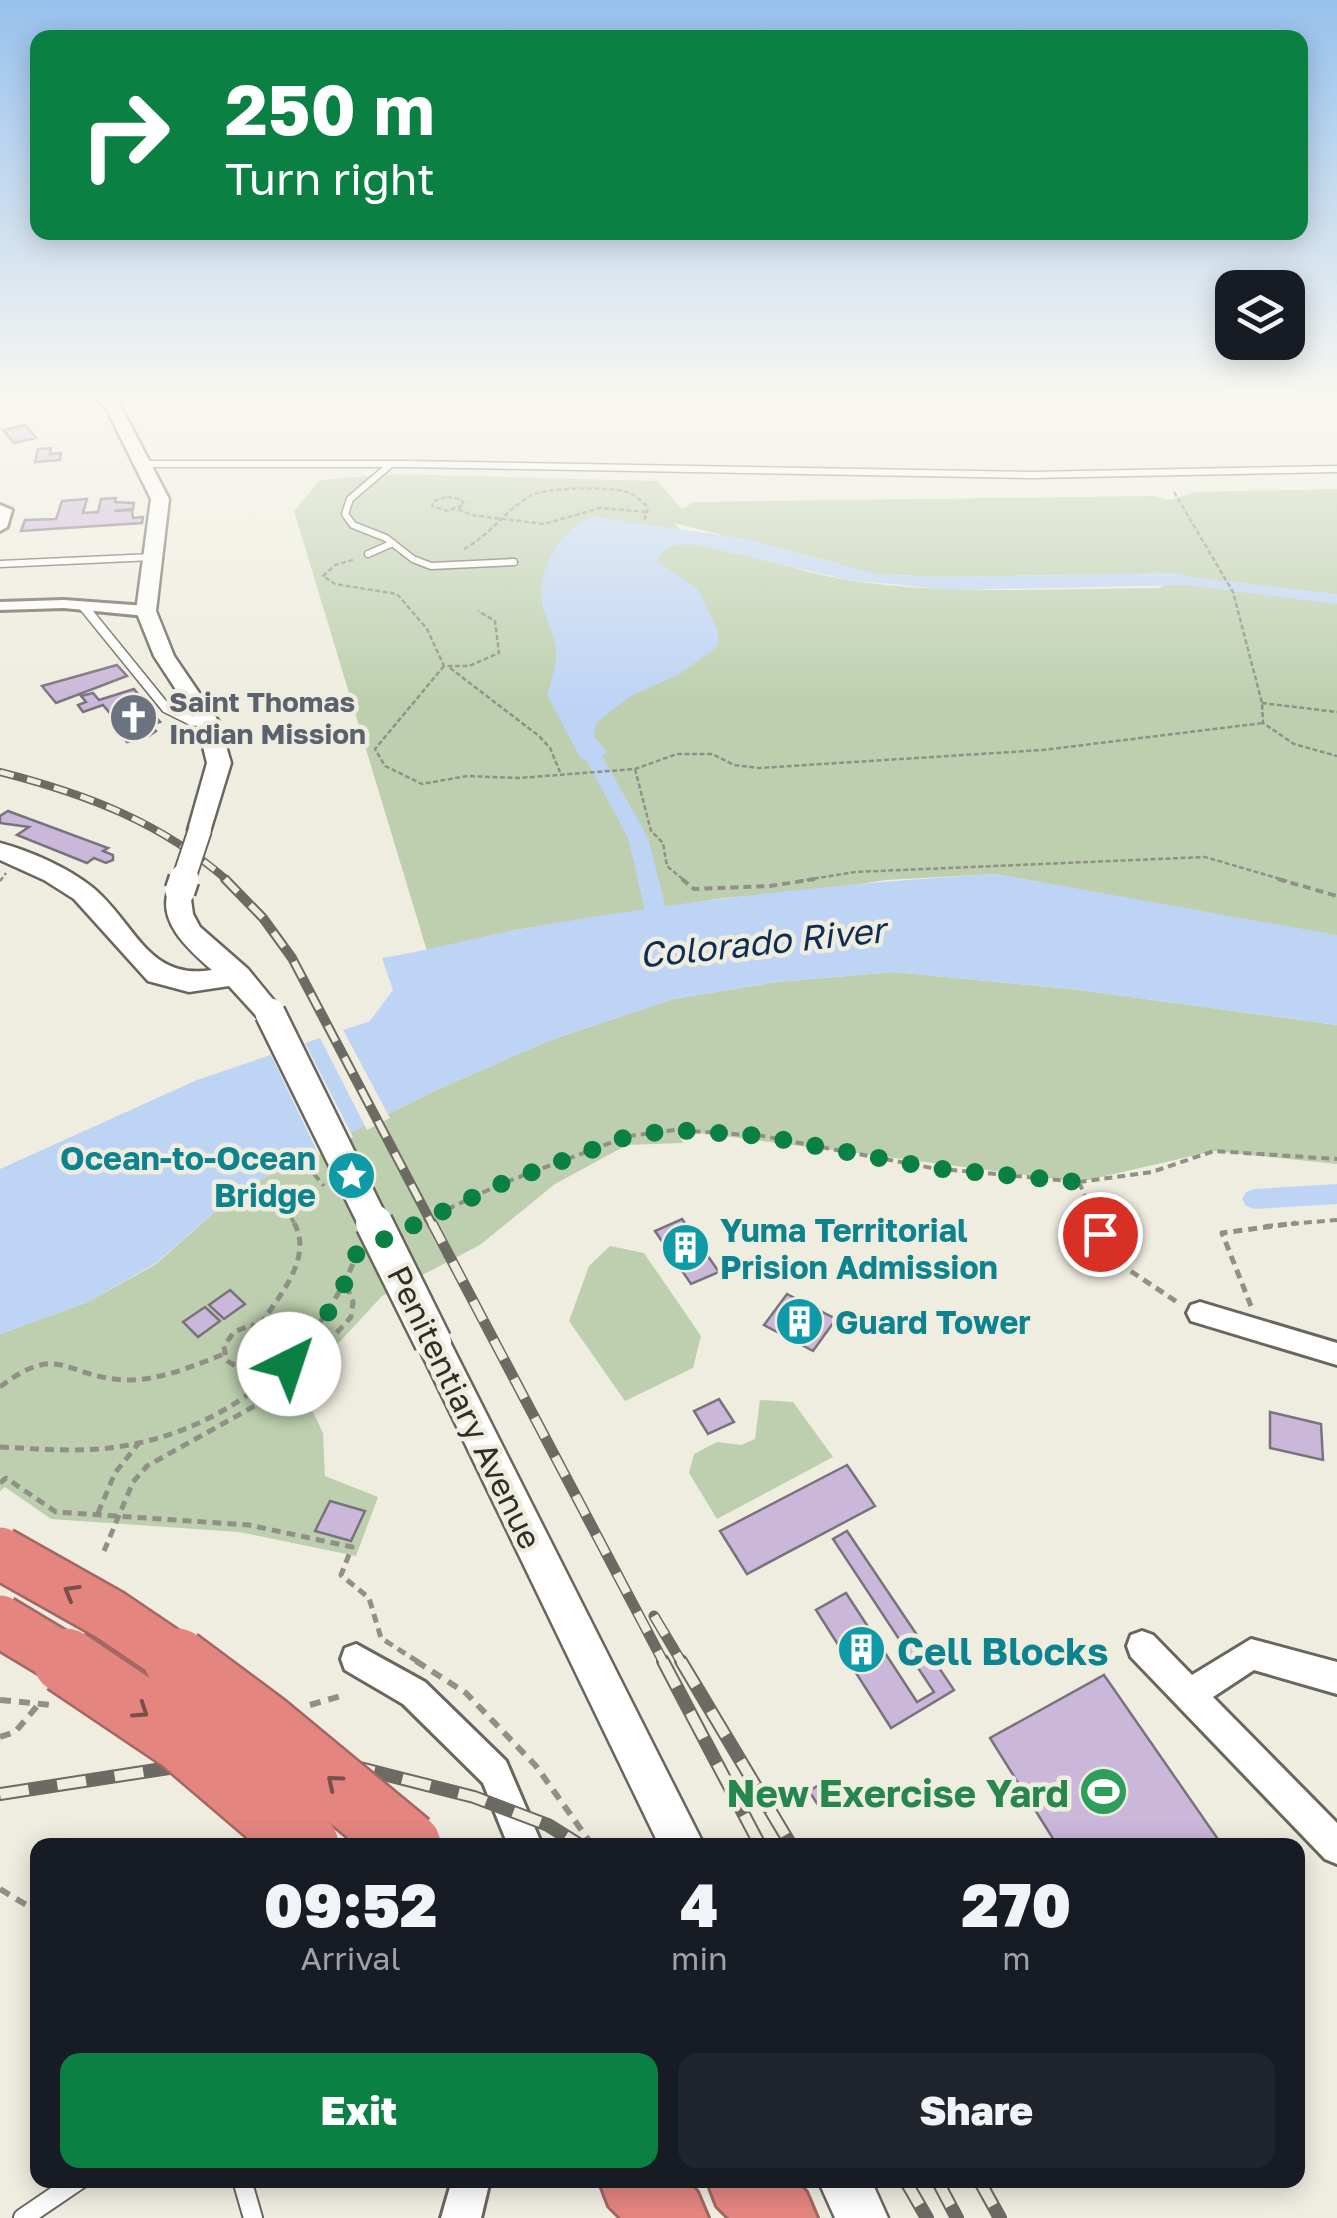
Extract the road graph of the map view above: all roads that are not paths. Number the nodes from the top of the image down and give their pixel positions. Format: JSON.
{"nodes":[{"id":1,"x":160,"y":499,"type":"edge"},
{"id":2,"x":351,"y":499,"type":"edge"},
{"id":3,"x":0,"y":509,"type":"edge"},
{"id":4,"x":0,"y":527,"type":"edge"},
{"id":5,"x":393,"y":543,"type":"junction"},
{"id":6,"x":368,"y":554,"type":"dead end"},
{"id":7,"x":153,"y":557,"type":"junction"},
{"id":8,"x":514,"y":562,"type":"dead end"},
{"id":9,"x":0,"y":564,"type":"edge"},
{"id":10,"x":0,"y":606,"type":"edge"},
{"id":11,"x":84,"y":606,"type":"junction"},
{"id":12,"x":146,"y":611,"type":"junction"},
{"id":13,"x":208,"y":722,"type":"junction"},
{"id":14,"x":0,"y":851,"type":"edge"},
{"id":15,"x":238,"y":975,"type":"junction"},
{"id":16,"x":1200,"y":1314,"type":"road end"},
{"id":17,"x":1337,"y":1354,"type":"edge"},
{"id":18,"x":0,"y":1553,"type":"edge"},
{"id":19,"x":0,"y":1622,"type":"edge"},
{"id":20,"x":1142,"y":1646,"type":"dead end"},
{"id":21,"x":356,"y":1659,"type":"dead end"},
{"id":22,"x":1337,"y":1678,"type":"edge"},
{"id":23,"x":1189,"y":1695,"type":"junction"},
{"id":24,"x":298,"y":1838,"type":"edge"},
{"id":25,"x":400,"y":1838,"type":"edge"},
{"id":26,"x":521,"y":1838,"type":"edge"},
{"id":27,"x":679,"y":1838,"type":"edge"},
{"id":28,"x":1337,"y":1846,"type":"edge"},
{"id":29,"x":67,"y":2188,"type":"edge"},
{"id":30,"x":245,"y":2188,"type":"edge"},
{"id":31,"x":469,"y":2188,"type":"edge"},
{"id":32,"x":643,"y":2188,"type":"edge"},
{"id":33,"x":750,"y":2188,"type":"edge"},
{"id":34,"x":848,"y":2188,"type":"edge"},
{"id":35,"x":22,"y":2218,"type":"edge"},
{"id":36,"x":254,"y":2218,"type":"edge"},
{"id":37,"x":461,"y":2218,"type":"edge"},
{"id":38,"x":670,"y":2218,"type":"edge"},
{"id":39,"x":780,"y":2218,"type":"edge"},
{"id":40,"x":862,"y":2218,"type":"edge"}],
"edges":[{"from":1,"to":7,"type":"street"},
{"from":2,"to":5,"type":"lane"},
{"from":3,"to":4,"type":"street"},
{"from":5,"to":6,"type":"lane"},
{"from":5,"to":8,"type":"lane"},
{"from":7,"to":9,"type":"lane"},
{"from":7,"to":12,"type":"street"},
{"from":10,"to":11,"type":"street"},
{"from":11,"to":12,"type":"street"},
{"from":11,"to":13,"type":"lane"},
{"from":12,"to":13,"type":"street"},
{"from":13,"to":15,"type":"street","name":"Penitentiary Avenue","bridge":true},
{"from":14,"to":15,"type":"street"},
{"from":15,"to":27,"type":"street","name":"Penitentiary Avenue","bridge":true},
{"from":16,"to":17,"type":"street"},
{"from":25,"to":18,"type":"highway","one_way":true,"bridge":true},
{"from":19,"to":24,"type":"highway","one_way":true,"bridge":true},
{"from":20,"to":23,"type":"street"},
{"from":21,"to":26,"type":"street"},
{"from":22,"to":23,"type":"street"},
{"from":23,"to":28,"type":"street"},
{"from":29,"to":35,"type":"lane"},
{"from":30,"to":36,"type":"lane"},
{"from":31,"to":37,"type":"street"},
{"from":32,"to":38,"type":"highway"},
{"from":33,"to":39,"type":"highway"},
{"from":34,"to":40,"type":"street"}]}
